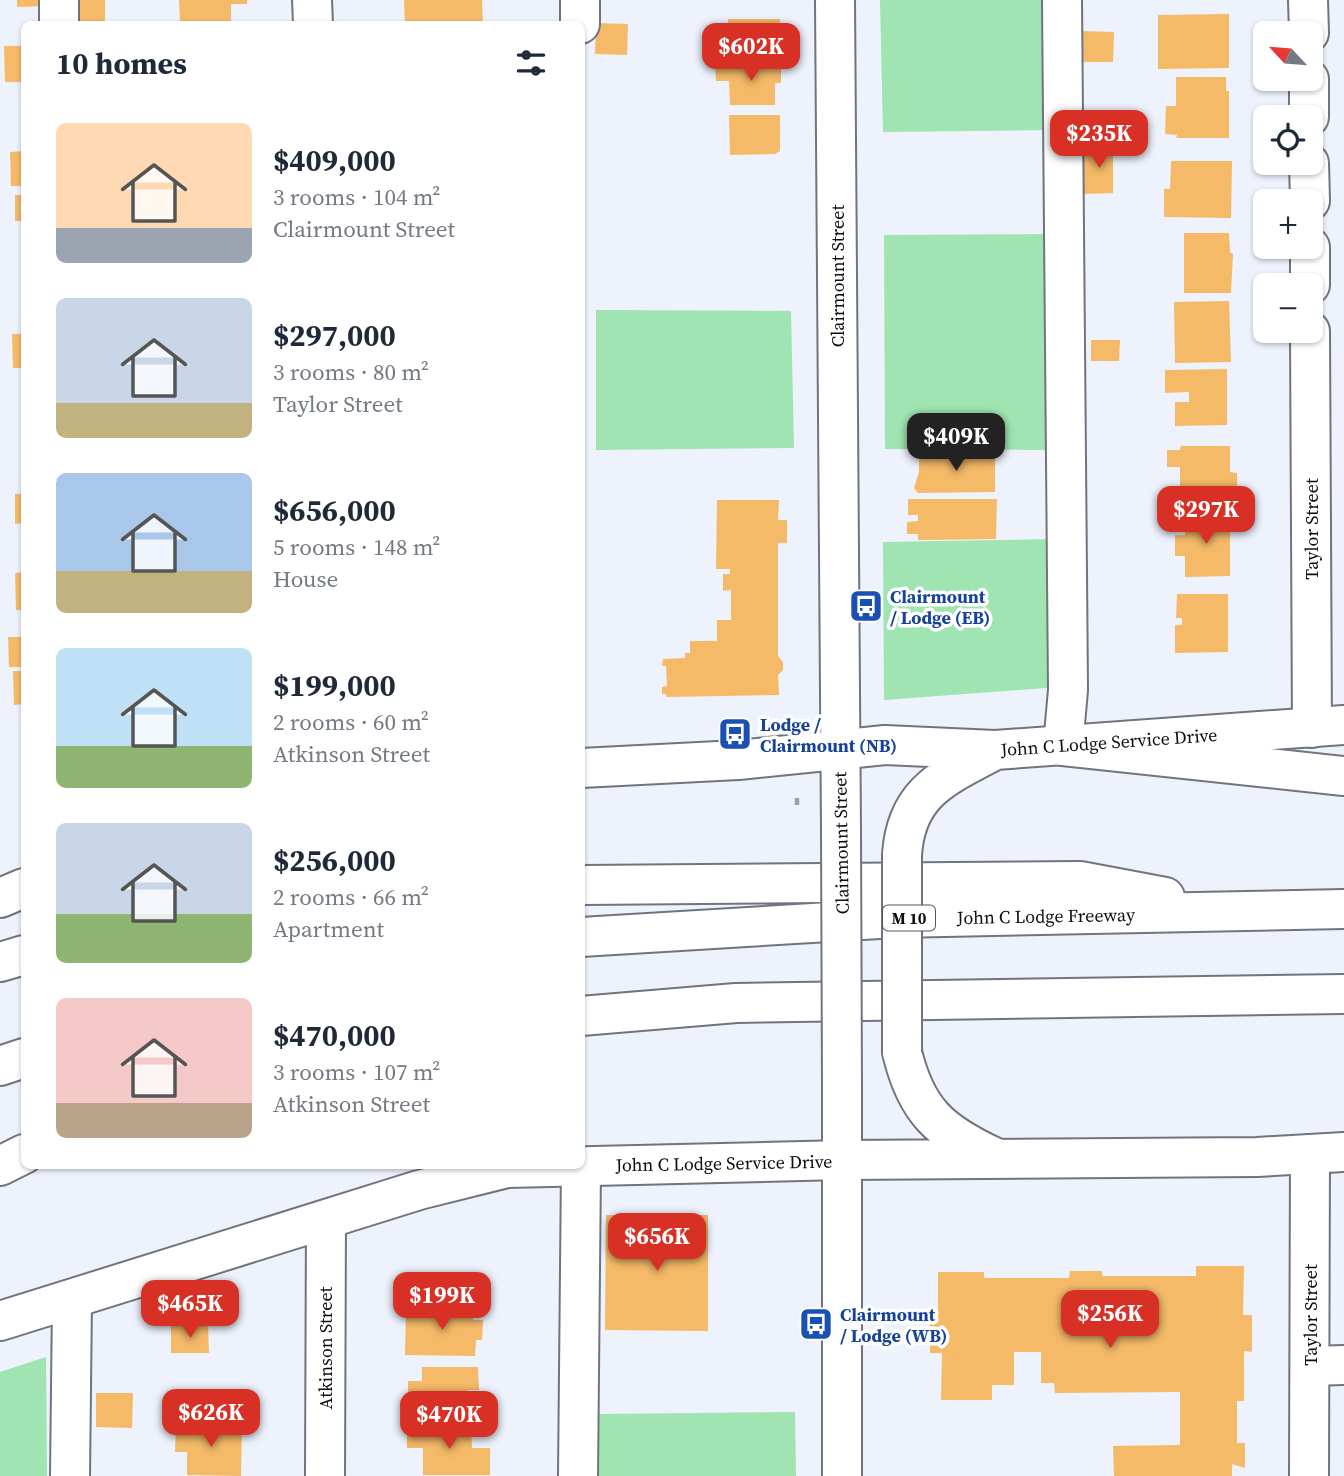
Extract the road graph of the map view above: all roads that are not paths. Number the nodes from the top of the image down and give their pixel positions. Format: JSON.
{"nodes":[{"id":1,"x":59,"y":0,"type":"edge"},
{"id":2,"x":312,"y":0,"type":"edge"},
{"id":3,"x":580,"y":0,"type":"edge"},
{"id":4,"x":835,"y":0,"type":"edge"},
{"id":5,"x":1062,"y":0,"type":"edge"},
{"id":6,"x":1308,"y":0,"type":"edge"},
{"id":7,"x":59,"y":21,"type":"edge"},
{"id":8,"x":313,"y":21,"type":"edge"},
{"id":9,"x":580,"y":21,"type":"edge"},
{"id":10,"x":1309,"y":21,"type":"edge"},
{"id":11,"x":1311,"y":343,"type":"edge"},
{"id":12,"x":1328,"y":726,"type":"edge"},
{"id":13,"x":1063,"y":746,"type":"junction"},
{"id":14,"x":840,"y":750,"type":"junction"},
{"id":15,"x":995,"y":750,"type":"junction"},
{"id":16,"x":585,"y":768,"type":"edge"},
{"id":17,"x":1344,"y":776,"type":"edge"},
{"id":18,"x":585,"y":885,"type":"edge"},
{"id":19,"x":21,"y":889,"type":"edge"},
{"id":20,"x":0,"y":898,"type":"edge"},
{"id":21,"x":1344,"y":909,"type":"edge"},
{"id":22,"x":1236,"y":910,"type":"junction"},
{"id":23,"x":585,"y":937,"type":"edge"},
{"id":24,"x":21,"y":956,"type":"edge"},
{"id":25,"x":0,"y":962,"type":"edge"},
{"id":26,"x":1344,"y":994,"type":"edge"},
{"id":27,"x":585,"y":1016,"type":"edge"},
{"id":28,"x":21,"y":1059,"type":"edge"},
{"id":29,"x":0,"y":1066,"type":"edge"},
{"id":30,"x":21,"y":1145,"type":"edge"},
{"id":31,"x":0,"y":1151,"type":"edge"},
{"id":32,"x":1327,"y":1153,"type":"edge"},
{"id":33,"x":21,"y":1156,"type":"edge"},
{"id":34,"x":999,"y":1159,"type":"junction"},
{"id":35,"x":843,"y":1160,"type":"junction"},
{"id":36,"x":0,"y":1166,"type":"edge"},
{"id":37,"x":585,"y":1167,"type":"edge"},
{"id":38,"x":503,"y":1169,"type":"edge"},
{"id":39,"x":581,"y":1169,"type":"edge"},
{"id":40,"x":326,"y":1220,"type":"junction"},
{"id":41,"x":72,"y":1300,"type":"junction"},
{"id":42,"x":0,"y":1321,"type":"edge"},
{"id":43,"x":1327,"y":1365,"type":"edge"},
{"id":44,"x":70,"y":1476,"type":"edge"},
{"id":45,"x":325,"y":1476,"type":"edge"},
{"id":46,"x":578,"y":1476,"type":"edge"},
{"id":47,"x":842,"y":1476,"type":"edge"},
{"id":48,"x":1309,"y":1476,"type":"edge"}],
"edges":[{"from":1,"to":7,"type":"main road"},
{"from":2,"to":8,"type":"main road"},
{"from":3,"to":9,"type":"main road"},
{"from":4,"to":14,"type":"main road","name":"Clairmount Street"},
{"from":5,"to":13,"type":"main road"},
{"from":6,"to":10,"type":"main road"},
{"from":11,"to":12,"type":"main road","name":"Taylor Street"},
{"from":12,"to":13,"type":"main road","name":"John C Lodge Service Drive"},
{"from":13,"to":15,"type":"main road","name":"John C Lodge Service Drive"},
{"from":13,"to":17,"type":"main road"},
{"from":14,"to":15,"type":"main road","name":"John C Lodge Service Drive"},
{"from":14,"to":16,"type":"main road","name":"John C Lodge Service Drive"},
{"from":14,"to":35,"type":"main road","name":"Clairmount Street","bridge":true},
{"from":15,"to":34,"type":"main road","bridge":true},
{"from":18,"to":22,"type":"main road"},
{"from":19,"to":20,"type":"main road"},
{"from":21,"to":22,"type":"main road","name":"John C Lodge Freeway","number":"M 10"},
{"from":22,"to":23,"type":"main road","name":"John C Lodge Freeway","number":"M 10"},
{"from":24,"to":25,"type":"main road"},
{"from":26,"to":27,"type":"main road"},
{"from":28,"to":29,"type":"main road"},
{"from":30,"to":31,"type":"main road"},
{"from":32,"to":34,"type":"main road","name":"John C Lodge Service Drive"},
{"from":32,"to":43,"type":"main road","name":"Taylor Street"},
{"from":33,"to":36,"type":"main road"},
{"from":34,"to":35,"type":"main road","name":"John C Lodge Service Drive"},
{"from":35,"to":37,"type":"main road","name":"John C Lodge Service Drive"},
{"from":35,"to":47,"type":"main road","name":"Clairmount Street"},
{"from":38,"to":40,"type":"main road","name":"John C Lodge Service Drive"},
{"from":39,"to":46,"type":"main road"},
{"from":40,"to":41,"type":"main road","name":"John C Lodge Service Drive"},
{"from":40,"to":45,"type":"main road","name":"Atkinson Street"},
{"from":41,"to":42,"type":"main road","name":"John C Lodge Service Drive"},
{"from":41,"to":44,"type":"main road"},
{"from":43,"to":48,"type":"main road","name":"Taylor Street"}]}
